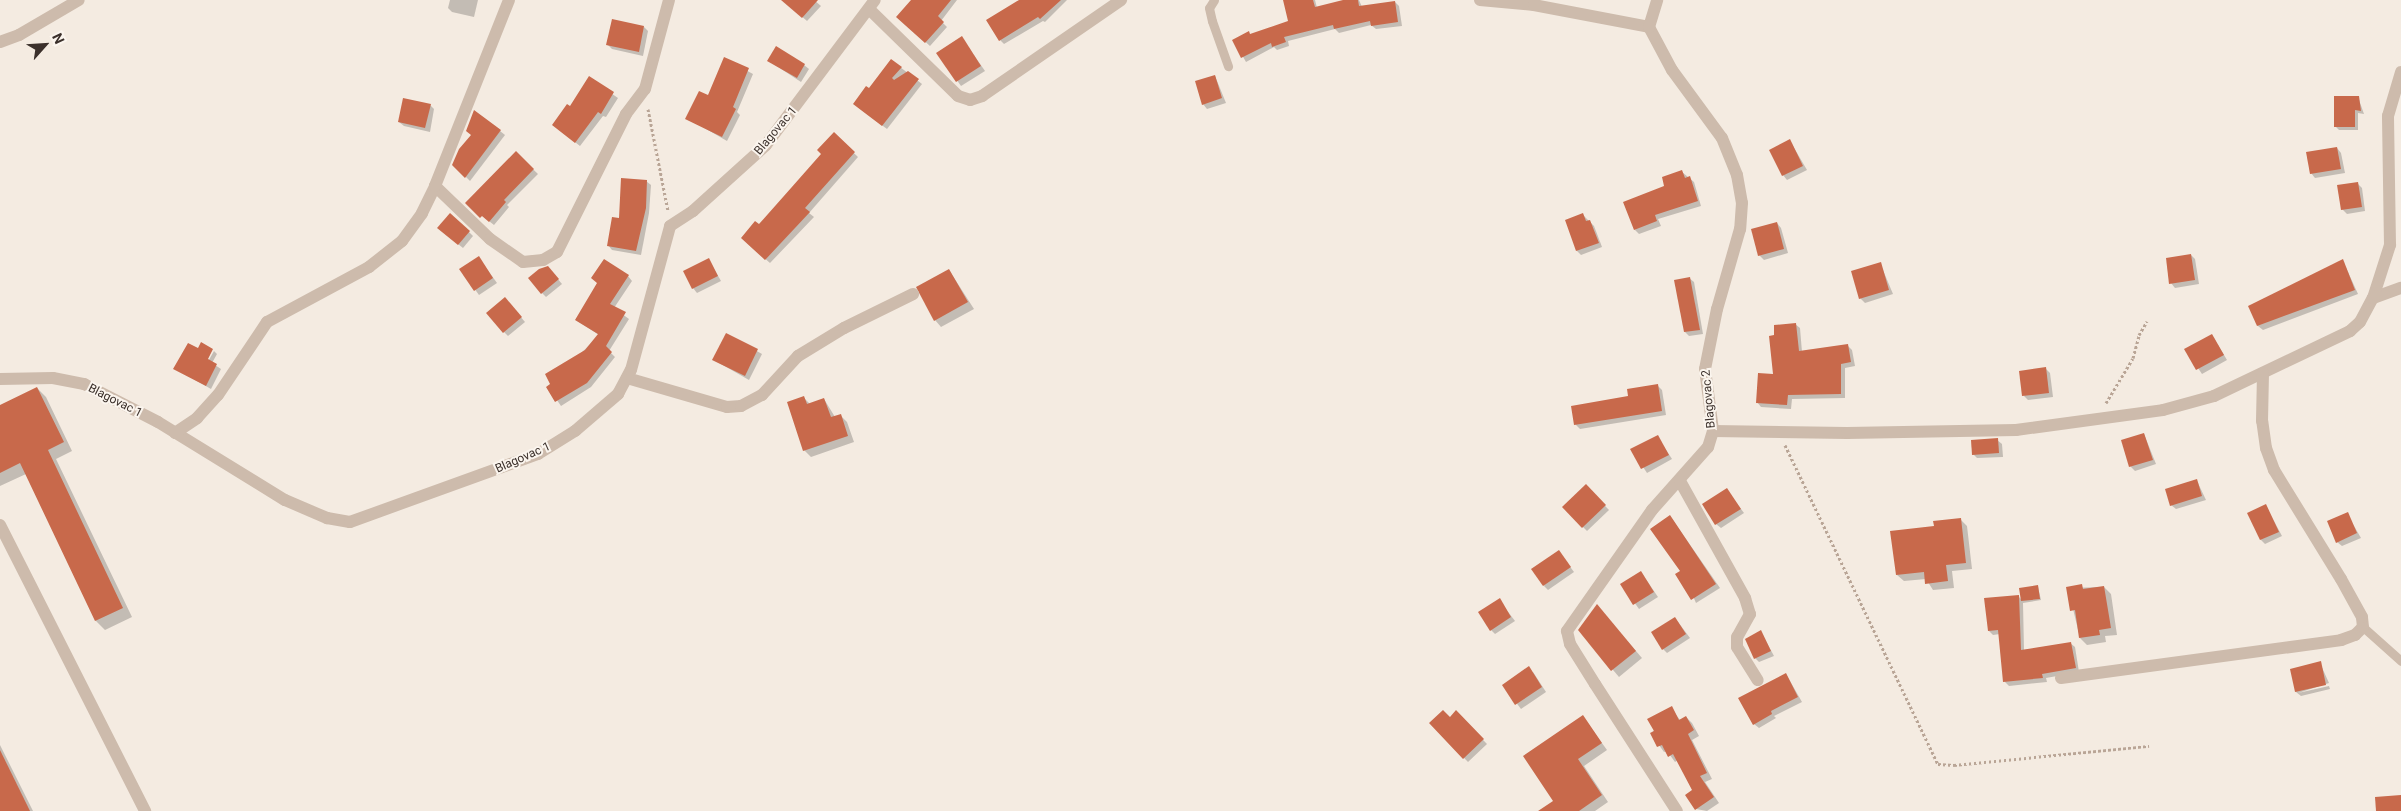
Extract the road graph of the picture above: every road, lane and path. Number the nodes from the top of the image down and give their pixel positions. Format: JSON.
{"nodes":[{"id":1,"x":79,"y":0,"type":"edge"},
{"id":2,"x":510,"y":0,"type":"edge"},
{"id":3,"x":669,"y":0,"type":"edge"},
{"id":4,"x":1121,"y":0,"type":"edge"},
{"id":5,"x":1214,"y":0,"type":"edge"},
{"id":6,"x":1480,"y":0,"type":"edge"},
{"id":7,"x":1657,"y":0,"type":"edge"},
{"id":8,"x":872,"y":4,"type":"edge"},
{"id":9,"x":1649,"y":27,"type":"junction"},
{"id":10,"x":0,"y":42,"type":"edge"},
{"id":11,"x":1228,"y":66,"type":"dead end"},
{"id":12,"x":2401,"y":72,"type":"edge"},
{"id":13,"x":645,"y":89,"type":"junction"},
{"id":14,"x":436,"y":186,"type":"junction"},
{"id":15,"x":670,"y":226,"type":"junction"},
{"id":16,"x":2401,"y":288,"type":"edge"},
{"id":17,"x":913,"y":294,"type":"dead end"},
{"id":18,"x":2373,"y":298,"type":"junction"},
{"id":19,"x":2147,"y":321,"type":"dead end"},
{"id":20,"x":2263,"y":373,"type":"junction"},
{"id":21,"x":627,"y":378,"type":"junction"},
{"id":22,"x":0,"y":379,"type":"edge"},
{"id":23,"x":2092,"y":421,"type":"junction"},
{"id":24,"x":1712,"y":431,"type":"junction"},
{"id":25,"x":1778,"y":431,"type":"junction"},
{"id":26,"x":175,"y":433,"type":"junction"},
{"id":27,"x":1680,"y":481,"type":"junction"},
{"id":28,"x":0,"y":525,"type":"edge"},
{"id":29,"x":2363,"y":627,"type":"junction"},
{"id":30,"x":2401,"y":661,"type":"edge"},
{"id":31,"x":2061,"y":678,"type":"dead end"},
{"id":32,"x":1758,"y":680,"type":"dead end"},
{"id":33,"x":2149,"y":746,"type":"dead end"},
{"id":34,"x":145,"y":811,"type":"edge"},
{"id":35,"x":1677,"y":811,"type":"edge"}],
"edges":[{"from":1,"to":10,"type":"street"},
{"from":2,"to":14,"type":"street"},
{"from":3,"to":13,"type":"street"},
{"from":4,"to":8,"type":"street"},
{"from":5,"to":11,"type":"lane"},
{"from":6,"to":9,"type":"street"},
{"from":7,"to":9,"type":"street"},
{"from":8,"to":15,"type":"street","name":"Blagovac 1"},
{"from":9,"to":24,"type":"street","name":"Blagovac 2"},
{"from":12,"to":18,"type":"street"},
{"from":13,"to":14,"type":"street"},
{"from":13,"to":15,"type":"path"},
{"from":14,"to":26,"type":"street"},
{"from":15,"to":21,"type":"street","name":"Blagovac 1"},
{"from":16,"to":18,"type":"street"},
{"from":17,"to":21,"type":"street"},
{"from":18,"to":20,"type":"street"},
{"from":19,"to":23,"type":"path"},
{"from":20,"to":23,"type":"street"},
{"from":20,"to":29,"type":"street"},
{"from":21,"to":26,"type":"street","name":"Blagovac 1"},
{"from":22,"to":26,"type":"street","name":"Blagovac 1"},
{"from":23,"to":25,"type":"street"},
{"from":24,"to":25,"type":"street"},
{"from":24,"to":27,"type":"street","name":"Blagovac 2"},
{"from":25,"to":33,"type":"path"},
{"from":27,"to":32,"type":"street"},
{"from":27,"to":35,"type":"street","name":"Blagovac 2"},
{"from":28,"to":34,"type":"street"},
{"from":29,"to":30,"type":"lane"},
{"from":29,"to":31,"type":"street"}]}
